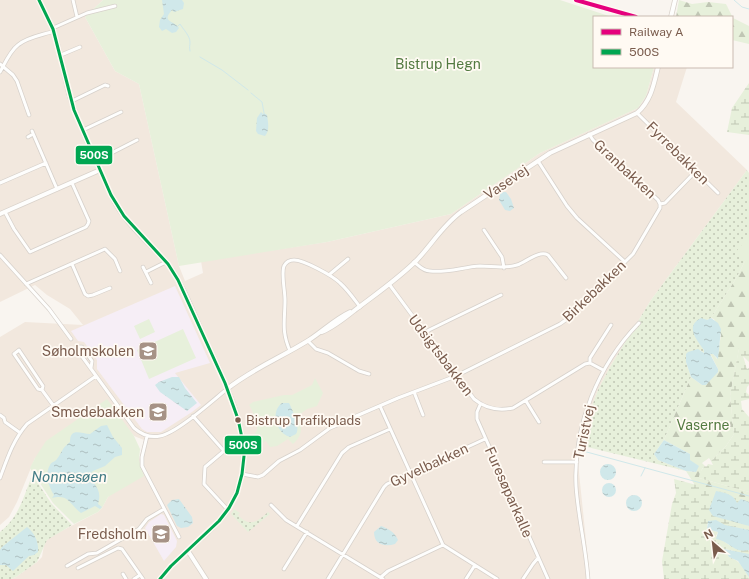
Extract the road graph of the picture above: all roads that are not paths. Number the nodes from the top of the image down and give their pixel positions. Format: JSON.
{"nodes":[{"id":1,"x":39,"y":0,"type":"edge"},
{"id":2,"x":73,"y":0,"type":"edge"},
{"id":3,"x":675,"y":0,"type":"edge"},
{"id":4,"x":115,"y":6,"type":"dead end"},
{"id":5,"x":671,"y":16,"type":"edge"},
{"id":6,"x":77,"y":17,"type":"junction"},
{"id":7,"x":53,"y":30,"type":"junction"},
{"id":8,"x":80,"y":47,"type":"dead end"},
{"id":9,"x":61,"y":55,"type":"junction"},
{"id":10,"x":1,"y":66,"type":"edge"},
{"id":11,"x":658,"y":68,"type":"edge"},
{"id":12,"x":0,"y":72,"type":"edge"},
{"id":13,"x":108,"y":86,"type":"dead end"},
{"id":14,"x":72,"y":101,"type":"junction"},
{"id":15,"x":121,"y":112,"type":"dead end"},
{"id":16,"x":637,"y":113,"type":"junction"},
{"id":17,"x":29,"y":115,"type":"dead end"},
{"id":18,"x":83,"y":130,"type":"junction"},
{"id":19,"x":589,"y":134,"type":"junction"},
{"id":20,"x":28,"y":137,"type":"dead end"},
{"id":21,"x":137,"y":140,"type":"dead end"},
{"id":22,"x":538,"y":160,"type":"junction"},
{"id":23,"x":96,"y":161,"type":"junction"},
{"id":24,"x":46,"y":164,"type":"junction"},
{"id":25,"x":100,"y":170,"type":"junction"},
{"id":26,"x":696,"y":171,"type":"junction"},
{"id":27,"x":0,"y":183,"type":"edge"},
{"id":28,"x":72,"y":183,"type":"junction"},
{"id":29,"x":57,"y":189,"type":"junction"},
{"id":30,"x":718,"y":193,"type":"dead end"},
{"id":31,"x":660,"y":204,"type":"junction"},
{"id":32,"x":5,"y":212,"type":"junction"},
{"id":33,"x":0,"y":214,"type":"edge"},
{"id":34,"x":484,"y":230,"type":"dead end"},
{"id":35,"x":0,"y":254,"type":"edge"},
{"id":36,"x":348,"y":259,"type":"dead end"},
{"id":37,"x":166,"y":262,"type":"junction"},
{"id":38,"x":414,"y":262,"type":"junction"},
{"id":39,"x":625,"y":262,"type":"junction"},
{"id":40,"x":72,"y":264,"type":"junction"},
{"id":41,"x":143,"y":267,"type":"dead end"},
{"id":42,"x":504,"y":268,"type":"junction"},
{"id":43,"x":120,"y":271,"type":"dead end"},
{"id":44,"x":146,"y":272,"type":"junction"},
{"id":45,"x":330,"y":274,"type":"junction"},
{"id":46,"x":566,"y":278,"type":"dead end"},
{"id":47,"x":151,"y":283,"type":"dead end"},
{"id":48,"x":26,"y":284,"type":"junction"},
{"id":49,"x":389,"y":284,"type":"junction"},
{"id":50,"x":110,"y":288,"type":"dead end"},
{"id":51,"x":501,"y":295,"type":"dead end"},
{"id":52,"x":360,"y":307,"type":"junction"},
{"id":53,"x":639,"y":322,"type":"dead end"},
{"id":54,"x":611,"y":325,"type":"dead end"},
{"id":55,"x":425,"y":333,"type":"junction"},
{"id":56,"x":71,"y":340,"type":"dead end"},
{"id":57,"x":308,"y":341,"type":"junction"},
{"id":58,"x":290,"y":351,"type":"junction"},
{"id":59,"x":590,"y":362,"type":"junction"},
{"id":60,"x":91,"y":368,"type":"junction"},
{"id":61,"x":603,"y":370,"type":"junction"},
{"id":62,"x":369,"y":374,"type":"dead end"},
{"id":63,"x":96,"y":376,"type":"junction"},
{"id":64,"x":456,"y":376,"type":"junction"},
{"id":65,"x":42,"y":390,"type":"junction"},
{"id":66,"x":227,"y":390,"type":"junction"},
{"id":67,"x":414,"y":392,"type":"junction"},
{"id":68,"x":526,"y":400,"type":"junction"},
{"id":69,"x":480,"y":404,"type":"junction"},
{"id":70,"x":53,"y":405,"type":"junction"},
{"id":71,"x":380,"y":406,"type":"junction"},
{"id":72,"x":0,"y":415,"type":"edge"},
{"id":73,"x":423,"y":415,"type":"dead end"},
{"id":74,"x":193,"y":416,"type":"junction"},
{"id":75,"x":347,"y":420,"type":"dead end"},
{"id":76,"x":0,"y":422,"type":"edge"},
{"id":77,"x":5,"y":422,"type":"junction"},
{"id":78,"x":539,"y":422,"type":"dead end"},
{"id":79,"x":342,"y":423,"type":"dead end"},
{"id":80,"x":390,"y":428,"type":"junction"},
{"id":81,"x":19,"y":432,"type":"junction"},
{"id":82,"x":147,"y":436,"type":"junction"},
{"id":83,"x":485,"y":439,"type":"junction"},
{"id":84,"x":544,"y":462,"type":"dead end"},
{"id":85,"x":577,"y":462,"type":"junction"},
{"id":86,"x":1,"y":472,"type":"edge"},
{"id":87,"x":410,"y":472,"type":"junction"},
{"id":88,"x":242,"y":474,"type":"junction"},
{"id":89,"x":0,"y":478,"type":"edge"},
{"id":90,"x":271,"y":505,"type":"dead end"},
{"id":91,"x":164,"y":509,"type":"junction"},
{"id":92,"x":228,"y":510,"type":"junction"},
{"id":93,"x":297,"y":526,"type":"junction"},
{"id":94,"x":307,"y":532,"type":"junction"},
{"id":95,"x":179,"y":537,"type":"dead end"},
{"id":96,"x":443,"y":545,"type":"junction"},
{"id":97,"x":188,"y":551,"type":"junction"},
{"id":98,"x":343,"y":554,"type":"junction"},
{"id":99,"x":538,"y":558,"type":"junction"},
{"id":100,"x":475,"y":565,"type":"junction"},
{"id":101,"x":67,"y":566,"type":"dead end"},
{"id":102,"x":78,"y":568,"type":"dead end"},
{"id":103,"x":284,"y":570,"type":"dead end"},
{"id":104,"x":123,"y":574,"type":"dead end"},
{"id":105,"x":140,"y":575,"type":"junction"},
{"id":106,"x":382,"y":578,"type":"edge"},
{"id":107,"x":126,"y":579,"type":"edge"},
{"id":108,"x":134,"y":579,"type":"edge"},
{"id":109,"x":143,"y":579,"type":"edge"},
{"id":110,"x":160,"y":579,"type":"edge"},
{"id":111,"x":206,"y":579,"type":"edge"},
{"id":112,"x":328,"y":579,"type":"edge"},
{"id":113,"x":466,"y":579,"type":"edge"},
{"id":114,"x":497,"y":579,"type":"edge"},
{"id":115,"x":523,"y":579,"type":"edge"},
{"id":116,"x":548,"y":579,"type":"edge"},
{"id":117,"x":588,"y":579,"type":"edge"}],
"edges":[{"from":1,"to":7,"type":"street"},
{"from":2,"to":6,"type":"street"},
{"from":3,"to":5,"type":"street"},
{"from":4,"to":6,"type":"street"},
{"from":6,"to":7,"type":"street"},
{"from":7,"to":9,"type":"street"},
{"from":7,"to":10,"type":"street"},
{"from":8,"to":9,"type":"street"},
{"from":9,"to":14,"type":"street"},
{"from":10,"to":12,"type":"street"},
{"from":10,"to":17,"type":"street"},
{"from":11,"to":16,"type":"street","name":"Vasevej"},
{"from":13,"to":14,"type":"street"},
{"from":14,"to":18,"type":"street"},
{"from":15,"to":18,"type":"street"},
{"from":16,"to":19,"type":"street","name":"Vasevej"},
{"from":16,"to":26,"type":"street","name":"Fyrrebakken"},
{"from":18,"to":23,"type":"street"},
{"from":19,"to":22,"type":"street","name":"Vasevej"},
{"from":19,"to":31,"type":"street","name":"Granbakken"},
{"from":20,"to":24,"type":"street"},
{"from":21,"to":23,"type":"street"},
{"from":22,"to":38,"type":"street","name":"Vasevej"},
{"from":22,"to":39,"type":"street"},
{"from":23,"to":25,"type":"street"},
{"from":24,"to":27,"type":"street"},
{"from":24,"to":29,"type":"street"},
{"from":25,"to":28,"type":"street"},
{"from":25,"to":37,"type":"street"},
{"from":26,"to":30,"type":"street","name":"Fyrrebakken"},
{"from":26,"to":31,"type":"street","name":"Birkebakken"},
{"from":28,"to":29,"type":"street"},
{"from":28,"to":32,"type":"street"},
{"from":29,"to":32,"type":"street"},
{"from":31,"to":39,"type":"street","name":"Birkebakken"},
{"from":32,"to":33,"type":"street"},
{"from":34,"to":42,"type":"street"},
{"from":35,"to":48,"type":"street"},
{"from":36,"to":45,"type":"street"},
{"from":37,"to":44,"type":"street"},
{"from":37,"to":66,"type":"street"},
{"from":38,"to":42,"type":"street"},
{"from":38,"to":49,"type":"street","name":"Vasevej"},
{"from":39,"to":64,"type":"street","name":"Birkebakken"},
{"from":40,"to":43,"type":"street"},
{"from":40,"to":48,"type":"street"},
{"from":40,"to":50,"type":"street"},
{"from":41,"to":44,"type":"street"},
{"from":42,"to":46,"type":"street"},
{"from":44,"to":47,"type":"street"},
{"from":45,"to":52,"type":"street"},
{"from":45,"to":58,"type":"street"},
{"from":48,"to":56,"type":"street"},
{"from":49,"to":52,"type":"street","name":"Vasevej"},
{"from":49,"to":55,"type":"street","name":"Udsigtsbakken"},
{"from":51,"to":55,"type":"street"},
{"from":52,"to":57,"type":"street","name":"Vasevej"},
{"from":53,"to":61,"type":"street","name":"Turistvej"},
{"from":54,"to":59,"type":"street"},
{"from":55,"to":64,"type":"street","name":"Udsigtsbakken"},
{"from":57,"to":58,"type":"street","name":"Vasevej"},
{"from":57,"to":62,"type":"street"},
{"from":58,"to":66,"type":"street","name":"Vasevej"},
{"from":59,"to":61,"type":"street"},
{"from":59,"to":68,"type":"street","name":"Udsigtsbakken"},
{"from":60,"to":60,"type":"street"},
{"from":60,"to":63,"type":"street"},
{"from":61,"to":85,"type":"street","name":"Turistvej"},
{"from":63,"to":70,"type":"street"},
{"from":63,"to":82,"type":"street"},
{"from":64,"to":67,"type":"street","name":"Birkebakken"},
{"from":64,"to":69,"type":"street","name":"Udsigtsbakken"},
{"from":65,"to":65,"type":"street"},
{"from":65,"to":70,"type":"street"},
{"from":66,"to":74,"type":"street"},
{"from":66,"to":88,"type":"street"},
{"from":67,"to":71,"type":"street","name":"Birkebakken"},
{"from":67,"to":73,"type":"street"},
{"from":68,"to":69,"type":"street","name":"Udsigtsbakken"},
{"from":68,"to":78,"type":"street"},
{"from":69,"to":83,"type":"street","name":"Furesøparkalle"},
{"from":70,"to":81,"type":"street"},
{"from":71,"to":75,"type":"street","name":"Birkebakken"},
{"from":71,"to":80,"type":"street"},
{"from":72,"to":77,"type":"street"},
{"from":74,"to":82,"type":"street"},
{"from":74,"to":92,"type":"street"},
{"from":76,"to":77,"type":"street"},
{"from":77,"to":81,"type":"street"},
{"from":79,"to":88,"type":"street"},
{"from":80,"to":87,"type":"street"},
{"from":80,"to":93,"type":"street"},
{"from":81,"to":86,"type":"street"},
{"from":82,"to":91,"type":"street"},
{"from":83,"to":87,"type":"street","name":"Gyvelbakken"},
{"from":83,"to":99,"type":"street","name":"Furesøparkalle"},
{"from":84,"to":85,"type":"street"},
{"from":85,"to":117,"type":"street","name":"Turistvej"},
{"from":86,"to":89,"type":"street"},
{"from":87,"to":96,"type":"street"},
{"from":87,"to":98,"type":"street","name":"Gyvelbakken"},
{"from":88,"to":92,"type":"street"},
{"from":90,"to":93,"type":"street"},
{"from":91,"to":95,"type":"street"},
{"from":91,"to":101,"type":"street"},
{"from":92,"to":97,"type":"street"},
{"from":93,"to":94,"type":"street"},
{"from":94,"to":98,"type":"street"},
{"from":94,"to":103,"type":"street"},
{"from":96,"to":100,"type":"street"},
{"from":96,"to":106,"type":"street"},
{"from":97,"to":110,"type":"street"},
{"from":97,"to":111,"type":"street"},
{"from":98,"to":106,"type":"street"},
{"from":98,"to":112,"type":"street","name":"Gyvelbakken"},
{"from":99,"to":115,"type":"street"},
{"from":99,"to":116,"type":"street","name":"Furesøparkalle"},
{"from":100,"to":113,"type":"street"},
{"from":100,"to":114,"type":"street"},
{"from":102,"to":105,"type":"street"},
{"from":104,"to":107,"type":"street"},
{"from":105,"to":108,"type":"street"},
{"from":105,"to":109,"type":"street"}]}
